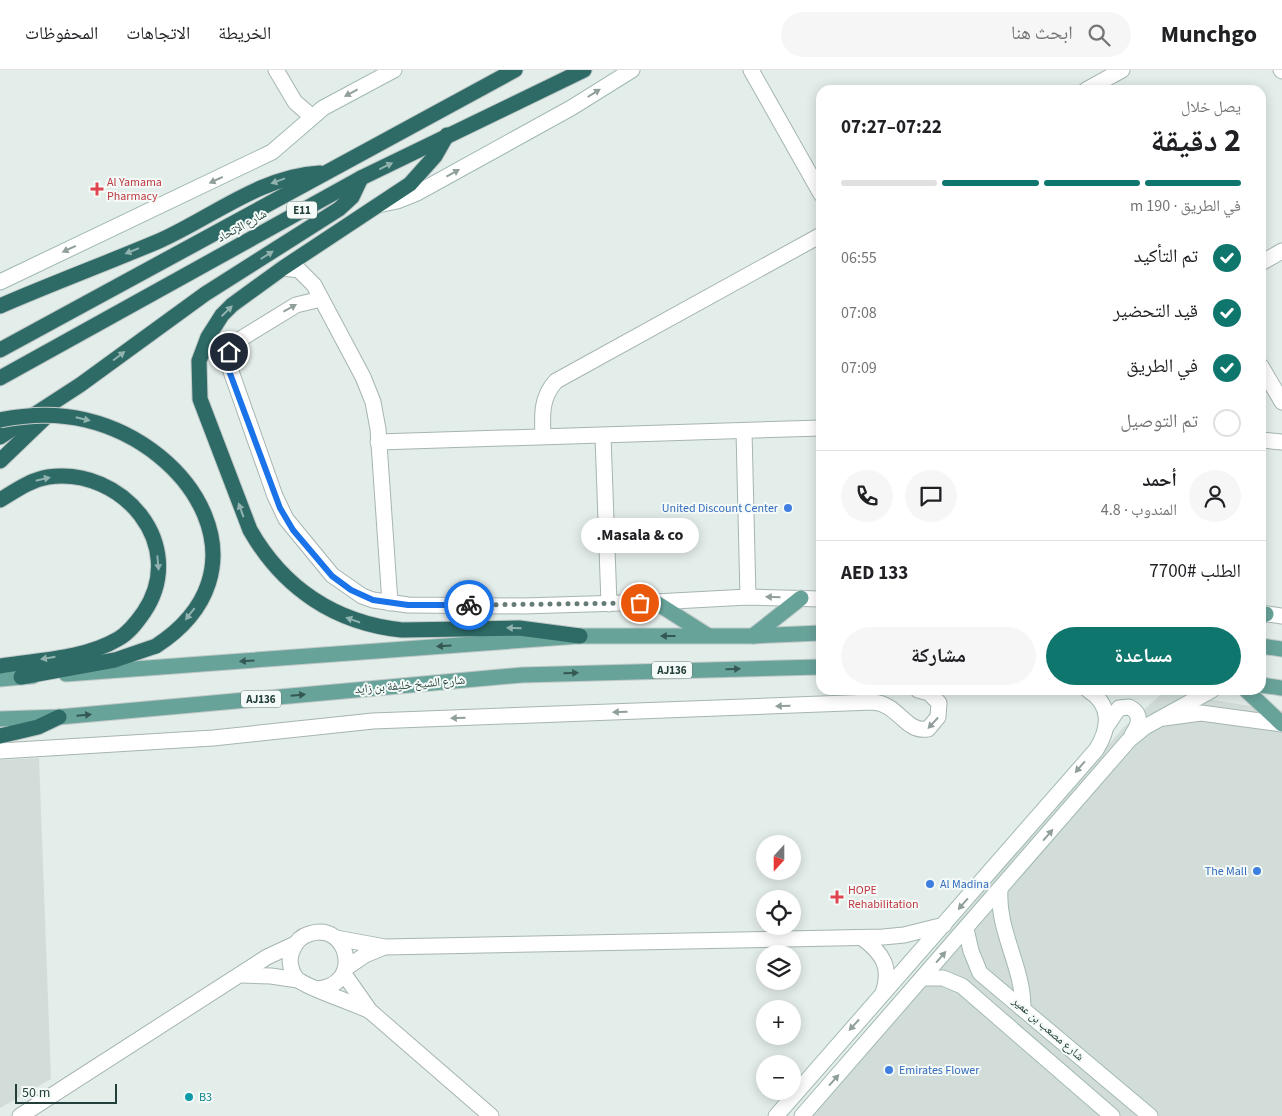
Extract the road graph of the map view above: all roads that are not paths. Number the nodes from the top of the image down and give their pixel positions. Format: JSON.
{"nodes":[{"id":1,"x":276,"y":70,"type":"edge"},
{"id":2,"x":394,"y":70,"type":"edge"},
{"id":3,"x":515,"y":70,"type":"edge"},
{"id":4,"x":584,"y":70,"type":"edge"},
{"id":5,"x":632,"y":70,"type":"edge"},
{"id":6,"x":751,"y":70,"type":"edge"},
{"id":7,"x":1122,"y":70,"type":"edge"},
{"id":8,"x":1099,"y":81,"type":"edge"},
{"id":9,"x":311,"y":116,"type":"junction"},
{"id":10,"x":447,"y":135,"type":"junction"},
{"id":11,"x":326,"y":173,"type":"junction"},
{"id":12,"x":361,"y":178,"type":"junction"},
{"id":13,"x":816,"y":185,"type":"edge"},
{"id":14,"x":376,"y":206,"type":"junction"},
{"id":15,"x":816,"y":238,"type":"edge"},
{"id":16,"x":1282,"y":251,"type":"edge"},
{"id":17,"x":1266,"y":260,"type":"edge"},
{"id":18,"x":283,"y":268,"type":"junction"},
{"id":19,"x":0,"y":282,"type":"edge"},
{"id":20,"x":321,"y":299,"type":"junction"},
{"id":21,"x":0,"y":306,"type":"edge"},
{"id":22,"x":0,"y":350,"type":"edge"},
{"id":23,"x":1266,"y":375,"type":"edge"},
{"id":24,"x":0,"y":378,"type":"edge"},
{"id":25,"x":80,"y":385,"type":"junction"},
{"id":26,"x":1282,"y":402,"type":"edge"},
{"id":27,"x":0,"y":420,"type":"edge"},
{"id":28,"x":816,"y":428,"type":"edge"},
{"id":29,"x":744,"y":431,"type":"junction"},
{"id":30,"x":543,"y":436,"type":"junction"},
{"id":31,"x":603,"y":436,"type":"junction"},
{"id":32,"x":0,"y":437,"type":"edge"},
{"id":33,"x":1266,"y":440,"type":"edge"},
{"id":34,"x":378,"y":442,"type":"junction"},
{"id":35,"x":1282,"y":442,"type":"edge"},
{"id":36,"x":0,"y":461,"type":"edge"},
{"id":37,"x":0,"y":500,"type":"edge"},
{"id":38,"x":748,"y":597,"type":"junction"},
{"id":39,"x":801,"y":598,"type":"junction"},
{"id":40,"x":816,"y":599,"type":"edge"},
{"id":41,"x":656,"y":602,"type":"junction"},
{"id":42,"x":390,"y":603,"type":"junction"},
{"id":43,"x":609,"y":604,"type":"junction"},
{"id":44,"x":1266,"y":614,"type":"edge"},
{"id":45,"x":1282,"y":616,"type":"edge"},
{"id":46,"x":816,"y":633,"type":"edge"},
{"id":47,"x":706,"y":635,"type":"junction"},
{"id":48,"x":580,"y":636,"type":"junction"},
{"id":49,"x":753,"y":636,"type":"junction"},
{"id":50,"x":1266,"y":647,"type":"edge"},
{"id":51,"x":1282,"y":650,"type":"edge"},
{"id":52,"x":0,"y":666,"type":"edge"},
{"id":53,"x":816,"y":668,"type":"edge"},
{"id":54,"x":21,"y":677,"type":"junction"},
{"id":55,"x":0,"y":679,"type":"edge"},
{"id":56,"x":1266,"y":686,"type":"edge"},
{"id":57,"x":1282,"y":688,"type":"edge"},
{"id":58,"x":930,"y":695,"type":"edge"},
{"id":59,"x":1093,"y":695,"type":"edge"},
{"id":60,"x":1203,"y":695,"type":"edge"},
{"id":61,"x":1251,"y":695,"type":"edge"},
{"id":62,"x":59,"y":717,"type":"junction"},
{"id":63,"x":1164,"y":718,"type":"junction"},
{"id":64,"x":0,"y":719,"type":"edge"},
{"id":65,"x":1282,"y":724,"type":"edge"},
{"id":66,"x":1106,"y":727,"type":"junction"},
{"id":67,"x":0,"y":736,"type":"edge"},
{"id":68,"x":1129,"y":740,"type":"junction"},
{"id":69,"x":0,"y":751,"type":"edge"},
{"id":70,"x":1000,"y":890,"type":"junction"},
{"id":71,"x":944,"y":926,"type":"junction"},
{"id":72,"x":966,"y":929,"type":"junction"},
{"id":73,"x":336,"y":938,"type":"junction"},
{"id":74,"x":862,"y":938,"type":"junction"},
{"id":75,"x":295,"y":944,"type":"junction"},
{"id":76,"x":386,"y":947,"type":"junction"},
{"id":77,"x":345,"y":971,"type":"junction"},
{"id":78,"x":980,"y":973,"type":"junction"},
{"id":79,"x":242,"y":975,"type":"junction"},
{"id":80,"x":923,"y":978,"type":"junction"},
{"id":81,"x":298,"y":980,"type":"junction"},
{"id":82,"x":962,"y":986,"type":"junction"},
{"id":83,"x":316,"y":989,"type":"junction"},
{"id":84,"x":883,"y":993,"type":"junction"},
{"id":85,"x":1023,"y":1007,"type":"junction"},
{"id":86,"x":370,"y":1011,"type":"junction"},
{"id":87,"x":20,"y":1116,"type":"edge"},
{"id":88,"x":491,"y":1116,"type":"edge"},
{"id":89,"x":776,"y":1116,"type":"edge"},
{"id":90,"x":802,"y":1116,"type":"edge"},
{"id":91,"x":1112,"y":1116,"type":"edge"},
{"id":92,"x":1150,"y":1116,"type":"edge"}],
"edges":[{"from":1,"to":9,"type":"street"},
{"from":2,"to":9,"type":"street","one_way":true},
{"from":3,"to":11,"type":"highway","name":"شارع الإتحاد","number":"E11"},
{"from":4,"to":10,"type":"highway","name":"شارع الإتحاد","number":"E11"},
{"from":14,"to":5,"type":"street","one_way":true},
{"from":6,"to":13,"type":"street"},
{"from":7,"to":8,"type":"street"},
{"from":9,"to":19,"type":"street","one_way":true},
{"from":12,"to":10,"type":"highway","name":"شارع الإتحاد","number":"E11","one_way":true},
{"from":10,"to":14,"type":"highway"},
{"from":11,"to":21,"type":"highway","one_way":true},
{"from":11,"to":22,"type":"highway","name":"شارع الإتحاد","number":"E11"},
{"from":12,"to":24,"type":"highway","name":"شارع الإتحاد","number":"E11"},
{"from":25,"to":12,"type":"highway","one_way":true},
{"from":14,"to":18,"type":"highway"},
{"from":15,"to":30,"type":"street"},
{"from":16,"to":17,"type":"street"},
{"from":18,"to":20,"type":"street"},
{"from":48,"to":18,"type":"highway","one_way":true},
{"from":20,"to":34,"type":"street"},
{"from":42,"to":20,"type":"street","one_way":true},
{"from":23,"to":26,"type":"street"},
{"from":25,"to":32,"type":"highway"},
{"from":25,"to":36,"type":"highway"},
{"from":27,"to":54,"type":"highway","one_way":true,"bridge":true},
{"from":28,"to":29,"type":"street"},
{"from":29,"to":31,"type":"street"},
{"from":29,"to":38,"type":"street"},
{"from":30,"to":31,"type":"street"},
{"from":30,"to":34,"type":"street"},
{"from":31,"to":43,"type":"street"},
{"from":33,"to":35,"type":"street"},
{"from":34,"to":42,"type":"street"},
{"from":37,"to":52,"type":"highway","one_way":true},
{"from":39,"to":38,"type":"street","one_way":true},
{"from":38,"to":41,"type":"street"},
{"from":39,"to":40,"type":"street"},
{"from":39,"to":49,"type":"main road"},
{"from":41,"to":43,"type":"street"},
{"from":41,"to":47,"type":"main road"},
{"from":42,"to":43,"type":"street"},
{"from":44,"to":45,"type":"street"},
{"from":46,"to":49,"type":"main road"},
{"from":47,"to":48,"type":"main road","one_way":true},
{"from":47,"to":49,"type":"main road"},
{"from":48,"to":54,"type":"main road","one_way":true},
{"from":50,"to":51,"type":"main road"},
{"from":62,"to":53,"type":"main road","name":"شارع الشيخ خليفة بن زايد","number":"AJ136","one_way":true},
{"from":54,"to":55,"type":"main road"},
{"from":56,"to":57,"type":"main road"},
{"from":58,"to":69,"type":"street","one_way":true},
{"from":59,"to":66,"type":"street"},
{"from":60,"to":63,"type":"street"},
{"from":61,"to":65,"type":"main road"},
{"from":62,"to":64,"type":"main road","name":"شارع الشيخ خليفة بن زايد","number":"AJ136"},
{"from":62,"to":67,"type":"highway"},
{"from":63,"to":65,"type":"street"},
{"from":63,"to":68,"type":"street"},
{"from":66,"to":68,"type":"street"},
{"from":66,"to":71,"type":"street","one_way":true},
{"from":70,"to":68,"type":"street","one_way":true},
{"from":70,"to":72,"type":"street"},
{"from":70,"to":85,"type":"street"},
{"from":71,"to":74,"type":"street"},
{"from":71,"to":84,"type":"street"},
{"from":72,"to":78,"type":"street","name":"شارع مصعب بن عمير"},
{"from":80,"to":72,"type":"street","one_way":true},
{"from":73,"to":75,"type":"street"},
{"from":73,"to":76,"type":"street"},
{"from":73,"to":77,"type":"street"},
{"from":74,"to":76,"type":"street"},
{"from":74,"to":84,"type":"street"},
{"from":75,"to":79,"type":"street"},
{"from":75,"to":81,"type":"street"},
{"from":76,"to":77,"type":"street"},
{"from":77,"to":83,"type":"street"},
{"from":77,"to":86,"type":"street"},
{"from":78,"to":82,"type":"street"},
{"from":78,"to":85,"type":"street","name":"شارع مصعب بن عمير"},
{"from":79,"to":81,"type":"street"},
{"from":79,"to":87,"type":"street"},
{"from":80,"to":82,"type":"street","name":"شارع مصعب بن عمير"},
{"from":90,"to":80,"type":"street","one_way":true},
{"from":81,"to":83,"type":"street"},
{"from":82,"to":91,"type":"street","name":"شارع مصعب بن عمير"},
{"from":83,"to":86,"type":"street"},
{"from":84,"to":89,"type":"street","one_way":true},
{"from":85,"to":92,"type":"street","name":"شارع مصعب بن عمير"},
{"from":86,"to":88,"type":"street"}]}
